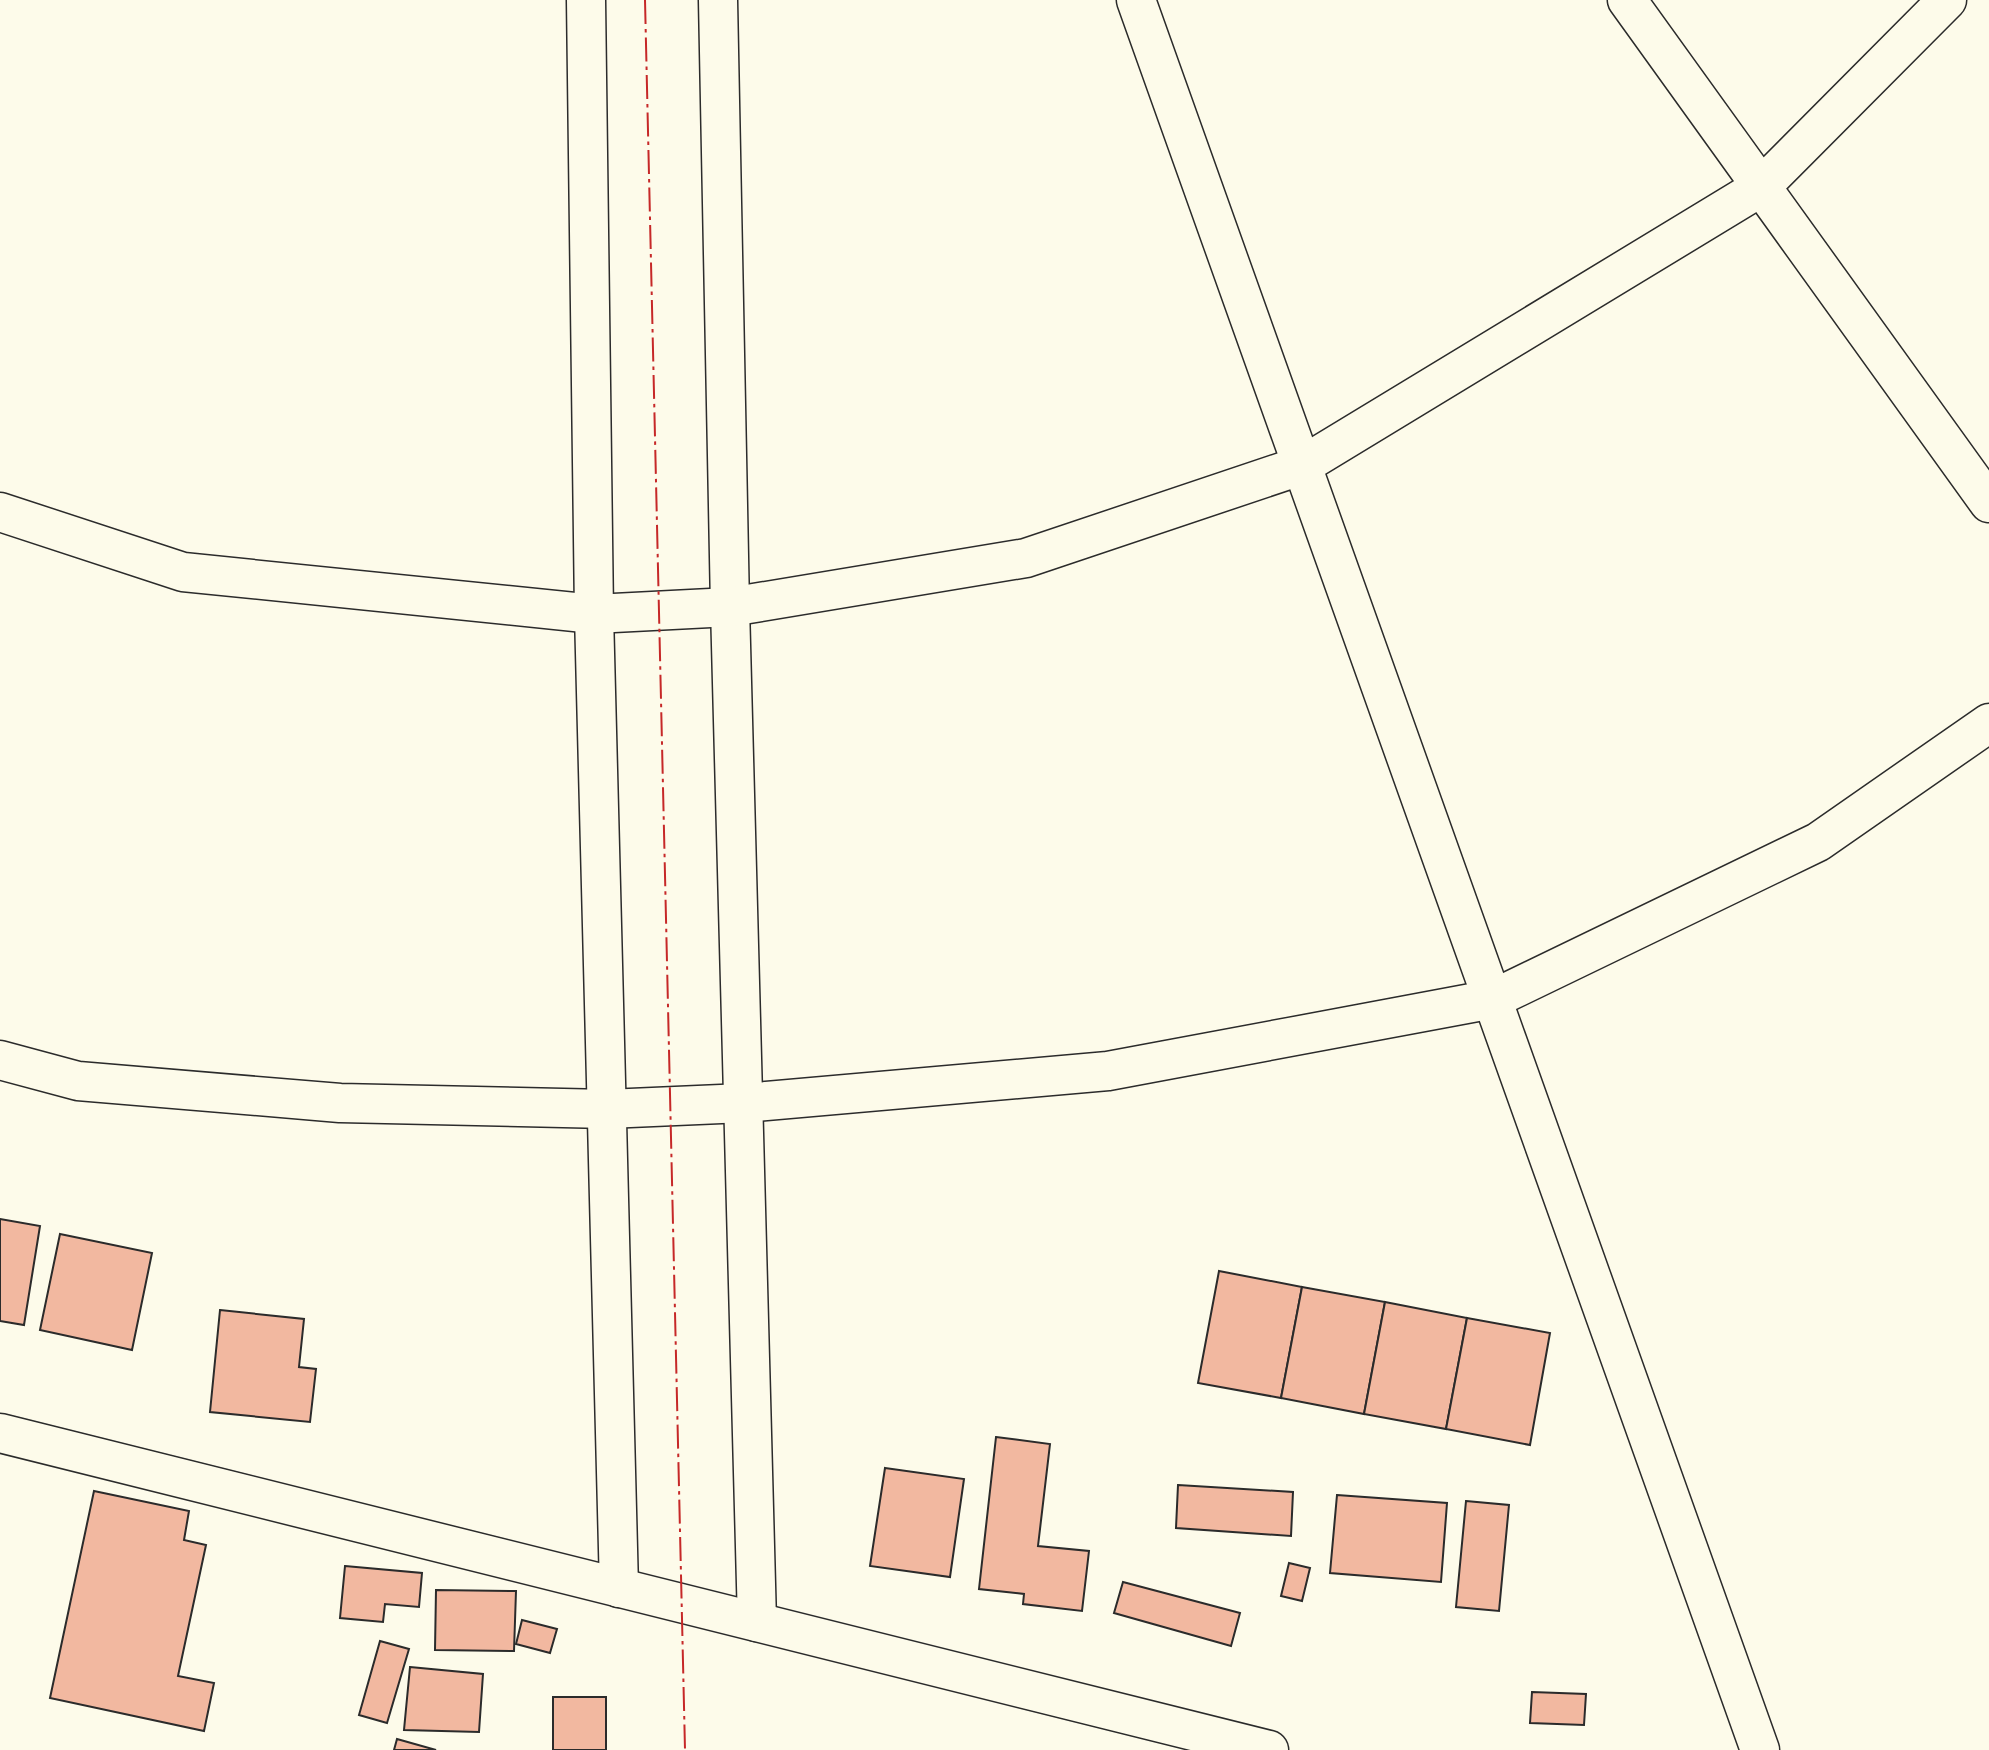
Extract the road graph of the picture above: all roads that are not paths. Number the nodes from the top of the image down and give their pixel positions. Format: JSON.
{"nodes":[{"id":1,"x":586,"y":0,"type":"edge"},
{"id":2,"x":719,"y":0,"type":"edge"},
{"id":3,"x":1136,"y":0,"type":"edge"},
{"id":4,"x":1627,"y":0,"type":"edge"},
{"id":5,"x":1947,"y":0,"type":"edge"},
{"id":6,"x":1762,"y":187,"type":"junction"},
{"id":7,"x":1303,"y":465,"type":"junction"},
{"id":8,"x":1989,"y":503,"type":"edge"},
{"id":9,"x":0,"y":512,"type":"edge"},
{"id":10,"x":730,"y":607,"type":"junction"},
{"id":11,"x":594,"y":614,"type":"junction"},
{"id":12,"x":1989,"y":723,"type":"edge"},
{"id":13,"x":1493,"y":999,"type":"junction"},
{"id":14,"x":0,"y":1060,"type":"edge"},
{"id":15,"x":744,"y":1102,"type":"junction"},
{"id":16,"x":607,"y":1109,"type":"junction"},
{"id":17,"x":0,"y":1433,"type":"edge"},
{"id":18,"x":619,"y":1588,"type":"junction"},
{"id":19,"x":758,"y":1622,"type":"junction"},
{"id":20,"x":1269,"y":1750,"type":"edge"},
{"id":21,"x":1760,"y":1750,"type":"edge"}],
"edges":[{"from":1,"to":11,"type":"street"},
{"from":2,"to":10,"type":"street"},
{"from":3,"to":7,"type":"street"},
{"from":4,"to":6,"type":"street"},
{"from":5,"to":6,"type":"street"},
{"from":6,"to":7,"type":"street"},
{"from":6,"to":8,"type":"street"},
{"from":7,"to":10,"type":"street"},
{"from":7,"to":13,"type":"street"},
{"from":9,"to":11,"type":"street"},
{"from":10,"to":11,"type":"street"},
{"from":10,"to":15,"type":"street"},
{"from":11,"to":16,"type":"street"},
{"from":12,"to":13,"type":"street"},
{"from":13,"to":15,"type":"street"},
{"from":13,"to":21,"type":"street"},
{"from":14,"to":16,"type":"street"},
{"from":15,"to":16,"type":"street"},
{"from":15,"to":19,"type":"street"},
{"from":16,"to":18,"type":"street"},
{"from":17,"to":18,"type":"street"},
{"from":18,"to":19,"type":"street"},
{"from":19,"to":20,"type":"street"}]}
